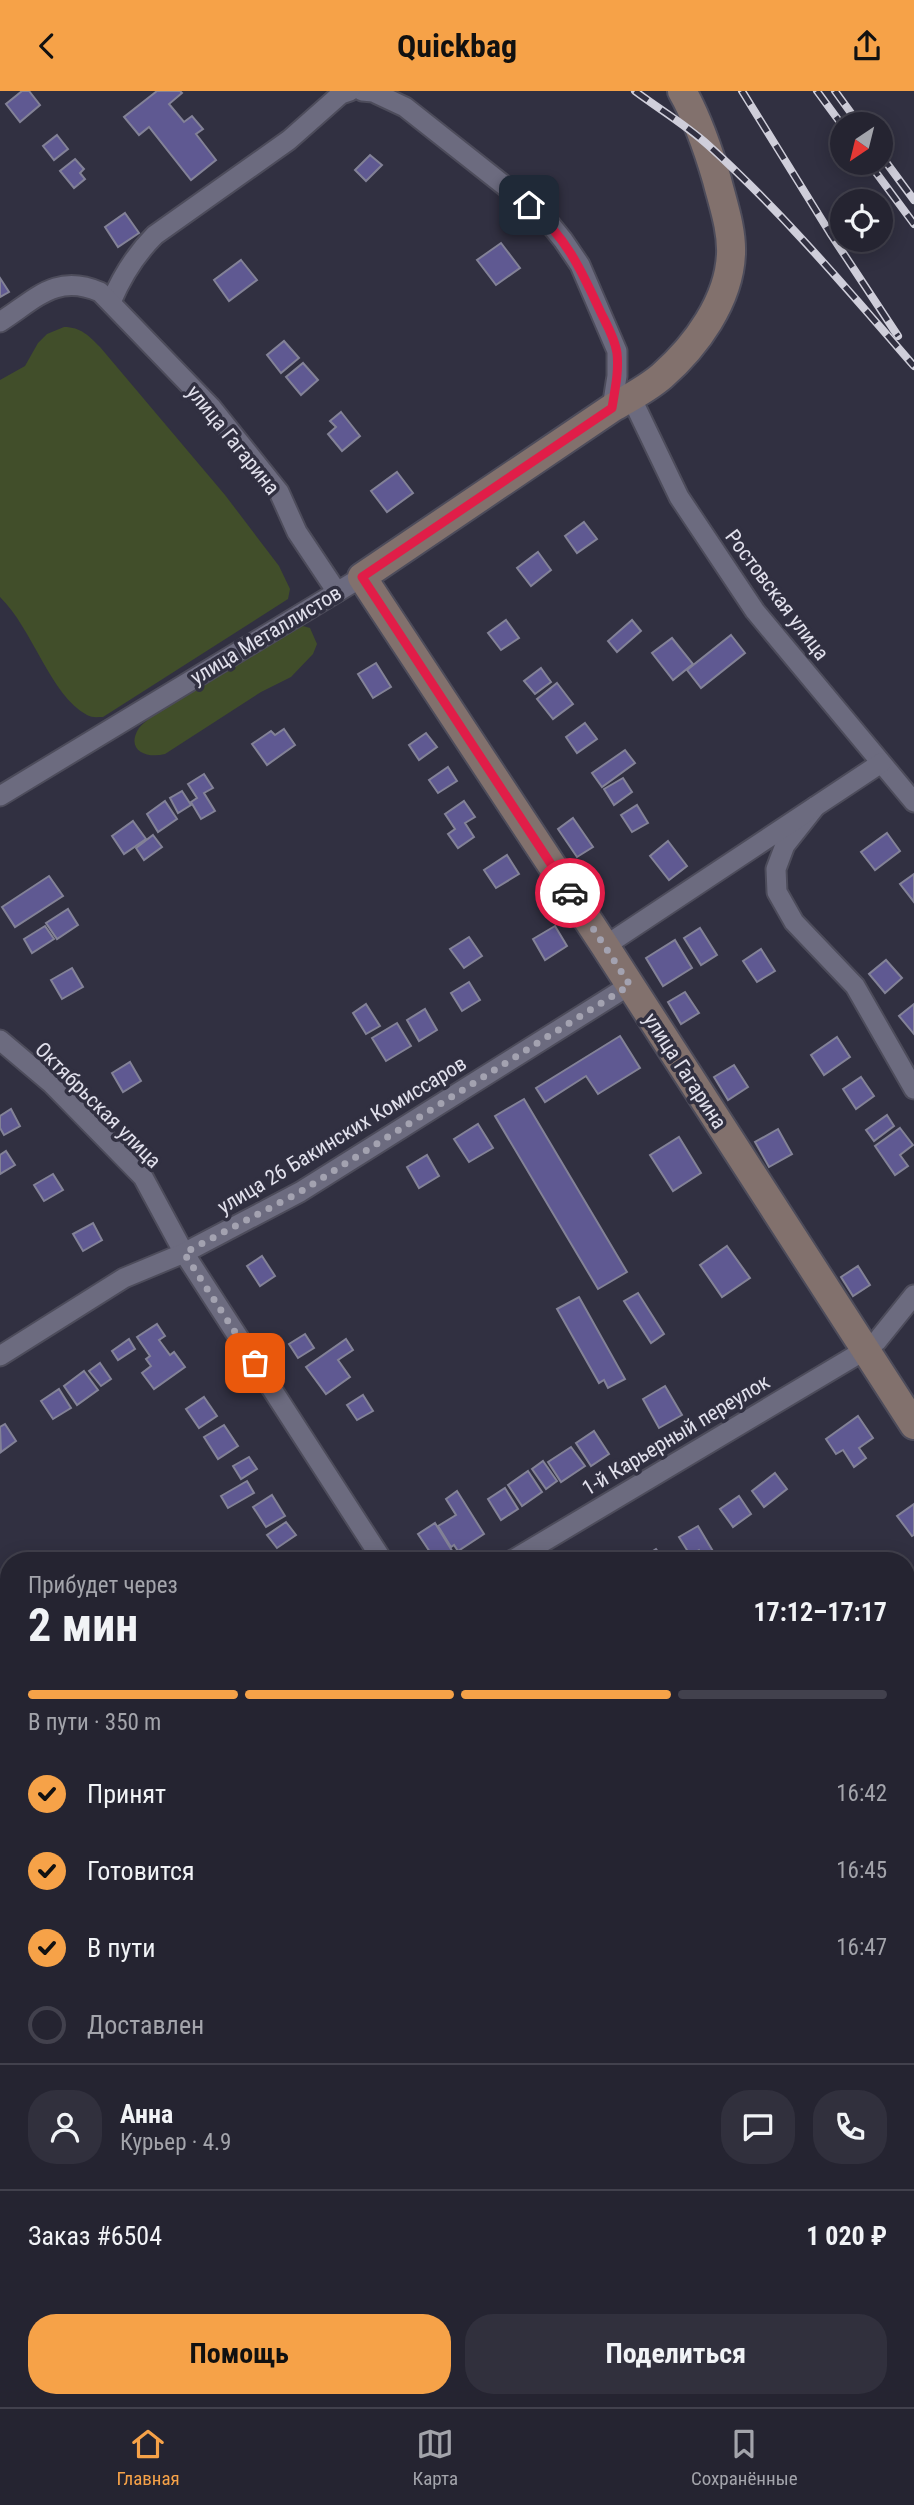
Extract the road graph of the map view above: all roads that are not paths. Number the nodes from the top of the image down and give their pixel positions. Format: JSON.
{"nodes":[{"id":1,"x":351,"y":91,"type":"edge"},
{"id":2,"x":362,"y":91,"type":"edge"},
{"id":3,"x":682,"y":91,"type":"edge"},
{"id":4,"x":111,"y":302,"type":"junction"},
{"id":5,"x":0,"y":322,"type":"edge"},
{"id":6,"x":622,"y":402,"type":"junction"},
{"id":7,"x":362,"y":577,"type":"junction"},
{"id":8,"x":337,"y":592,"type":"junction"},
{"id":9,"x":880,"y":763,"type":"junction"},
{"id":10,"x":0,"y":796,"type":"edge"},
{"id":11,"x":914,"y":802,"type":"edge"},
{"id":12,"x":815,"y":807,"type":"junction"},
{"id":13,"x":605,"y":946,"type":"junction"},
{"id":14,"x":630,"y":985,"type":"junction"},
{"id":15,"x":0,"y":1040,"type":"edge"},
{"id":16,"x":914,"y":1089,"type":"edge"},
{"id":17,"x":184,"y":1253,"type":"junction"},
{"id":18,"x":914,"y":1295,"type":"edge"},
{"id":19,"x":864,"y":1350,"type":"junction"},
{"id":20,"x":0,"y":1356,"type":"edge"},
{"id":21,"x":914,"y":1425,"type":"edge"},
{"id":22,"x":377,"y":1552,"type":"edge"},
{"id":23,"x":526,"y":1552,"type":"edge"}],
"edges":[{"from":1,"to":4,"type":"street"},
{"from":2,"to":6,"type":"street"},
{"from":3,"to":6,"type":"main road","name":"улица Металлистов"},
{"from":4,"to":5,"type":"street","name":"улица Гагарина"},
{"from":4,"to":8,"type":"street","name":"улица Гагарина"},
{"from":6,"to":7,"type":"main road","name":"улица Металлистов"},
{"from":6,"to":9,"type":"street","name":"Ростовская улица"},
{"from":7,"to":8,"type":"street","name":"улица Металлистов"},
{"from":7,"to":13,"type":"main road","name":"улица Гагарина"},
{"from":8,"to":10,"type":"street","name":"улица Металлистов"},
{"from":9,"to":11,"type":"street","name":"Ростовская улица"},
{"from":9,"to":12,"type":"street"},
{"from":12,"to":13,"type":"street"},
{"from":12,"to":16,"type":"street"},
{"from":13,"to":14,"type":"main road","name":"улица Гагарина"},
{"from":14,"to":17,"type":"street","name":"улица 26 Бакинских Комиссаров"},
{"from":14,"to":19,"type":"main road","name":"улица Гагарина"},
{"from":15,"to":17,"type":"street","name":"Октябрьская улица"},
{"from":17,"to":20,"type":"street","name":"улица 26 Бакинских Комиссаров"},
{"from":17,"to":22,"type":"street","name":"Октябрьская улица"},
{"from":18,"to":19,"type":"street","name":"1-й Карьерный переулок"},
{"from":19,"to":21,"type":"main road","name":"улица Гагарина"},
{"from":19,"to":23,"type":"street","name":"1-й Карьерный переулок"}]}
